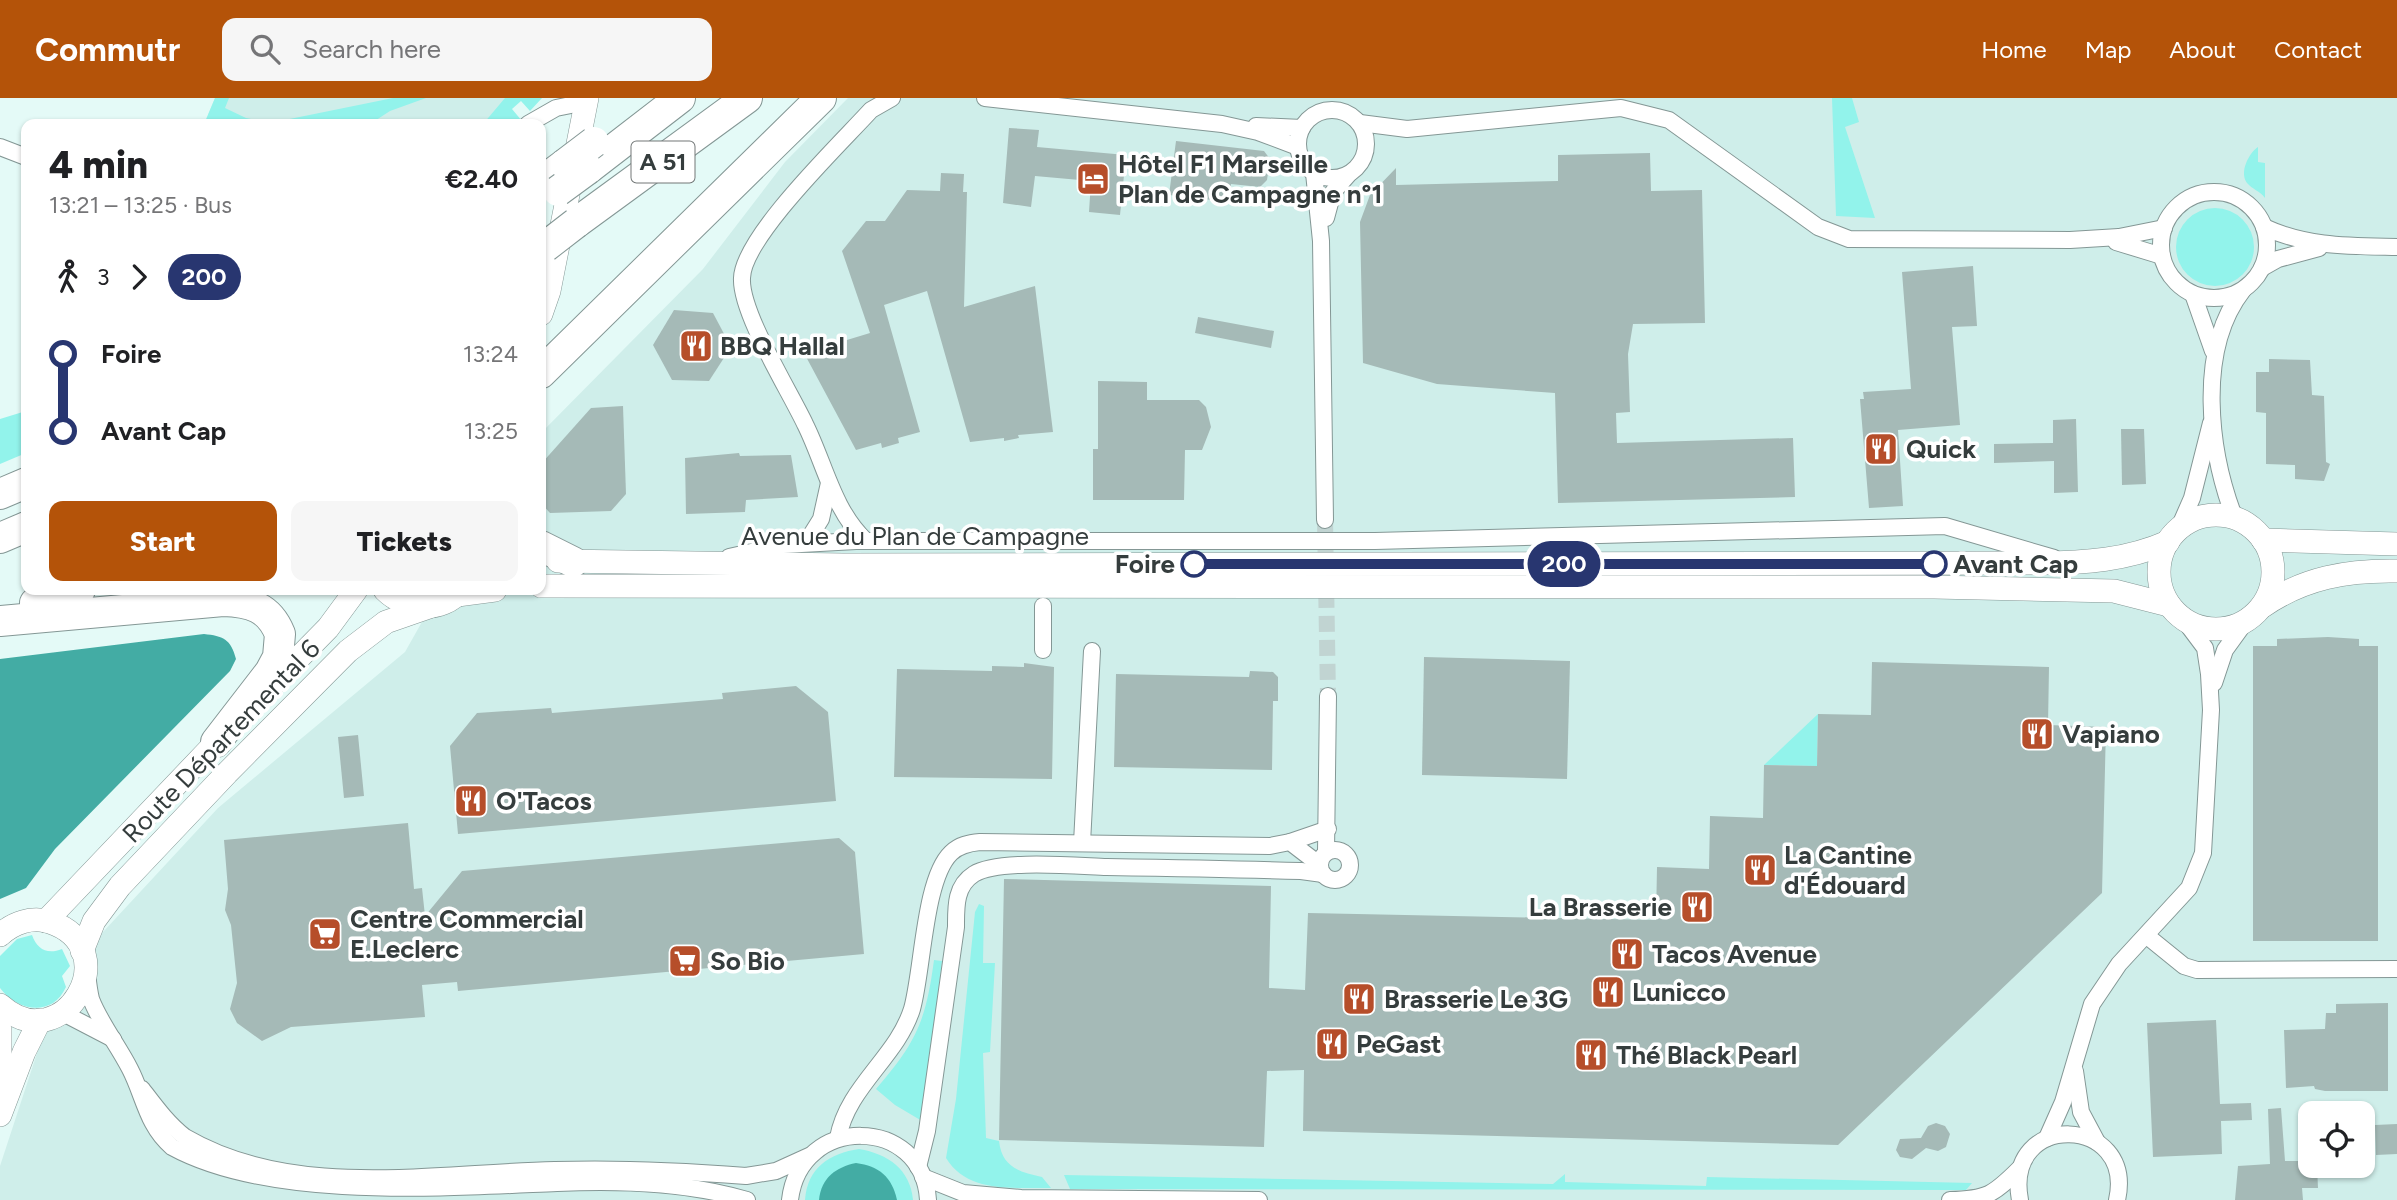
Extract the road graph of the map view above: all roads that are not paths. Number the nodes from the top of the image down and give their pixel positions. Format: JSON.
{"nodes":[{"id":1,"x":650,"y":98,"type":"edge"},
{"id":2,"x":680,"y":98,"type":"edge"},
{"id":3,"x":747,"y":98,"type":"edge"},
{"id":4,"x":821,"y":98,"type":"edge"},
{"id":5,"x":892,"y":98,"type":"edge"},
{"id":6,"x":985,"y":98,"type":"edge"},
{"id":7,"x":587,"y":99,"type":"edge"},
{"id":8,"x":1341,"y":105,"type":"edge"},
{"id":9,"x":1316,"y":106,"type":"edge"},
{"id":10,"x":537,"y":119,"type":"edge"},
{"id":11,"x":1360,"y":123,"type":"junction"},
{"id":12,"x":1222,"y":124,"type":"junction"},
{"id":13,"x":1302,"y":128,"type":"junction"},
{"id":14,"x":1407,"y":129,"type":"junction"},
{"id":15,"x":0,"y":147,"type":"edge"},
{"id":16,"x":1298,"y":147,"type":"junction"},
{"id":17,"x":1366,"y":152,"type":"junction"},
{"id":18,"x":21,"y":155,"type":"edge"},
{"id":19,"x":1314,"y":173,"type":"junction"},
{"id":20,"x":565,"y":175,"type":"edge"},
{"id":21,"x":1348,"y":175,"type":"junction"},
{"id":22,"x":2264,"y":227,"type":"junction"},
{"id":23,"x":2164,"y":228,"type":"junction"},
{"id":24,"x":2096,"y":239,"type":"junction"},
{"id":25,"x":1321,"y":241,"type":"junction"},
{"id":26,"x":2327,"y":246,"type":"junction"},
{"id":27,"x":546,"y":247,"type":"edge"},
{"id":28,"x":2397,"y":247,"type":"edge"},
{"id":29,"x":2162,"y":256,"type":"junction"},
{"id":30,"x":2262,"y":268,"type":"junction"},
{"id":31,"x":2243,"y":290,"type":"junction"},
{"id":32,"x":2193,"y":294,"type":"junction"},
{"id":33,"x":546,"y":300,"type":"edge"},
{"id":34,"x":2213,"y":352,"type":"junction"},
{"id":35,"x":546,"y":368,"type":"edge"},
{"id":36,"x":2213,"y":413,"type":"junction"},
{"id":37,"x":830,"y":480,"type":"junction"},
{"id":38,"x":21,"y":485,"type":"edge"},
{"id":39,"x":0,"y":494,"type":"edge"},
{"id":40,"x":2235,"y":519,"type":"junction"},
{"id":41,"x":1325,"y":520,"type":"tunnel mouth"},
{"id":42,"x":21,"y":529,"type":"edge"},
{"id":43,"x":2173,"y":536,"type":"junction"},
{"id":44,"x":0,"y":538,"type":"edge"},
{"id":45,"x":2263,"y":540,"type":"junction"},
{"id":46,"x":866,"y":541,"type":"junction"},
{"id":47,"x":806,"y":543,"type":"junction"},
{"id":48,"x":2397,"y":544,"type":"edge"},
{"id":49,"x":546,"y":548,"type":"edge"},
{"id":50,"x":546,"y":559,"type":"edge"},
{"id":51,"x":573,"y":562,"type":"junction"},
{"id":52,"x":2070,"y":563,"type":"junction"},
{"id":53,"x":699,"y":564,"type":"junction"},
{"id":54,"x":2397,"y":570,"type":"edge"},
{"id":55,"x":546,"y":586,"type":"edge"},
{"id":56,"x":60,"y":595,"type":"edge"},
{"id":57,"x":352,"y":595,"type":"edge"},
{"id":58,"x":391,"y":595,"type":"edge"},
{"id":59,"x":453,"y":595,"type":"edge"},
{"id":60,"x":432,"y":606,"type":"junction"},
{"id":61,"x":1044,"y":606,"type":"dead end"},
{"id":62,"x":0,"y":610,"type":"edge"},
{"id":63,"x":2177,"y":612,"type":"junction"},
{"id":64,"x":2254,"y":613,"type":"junction"},
{"id":65,"x":0,"y":621,"type":"edge"},
{"id":66,"x":1043,"y":650,"type":"dead end"},
{"id":67,"x":1093,"y":651,"type":"dead end"},
{"id":68,"x":1328,"y":696,"type":"tunnel mouth"},
{"id":69,"x":2211,"y":710,"type":"junction"},
{"id":70,"x":216,"y":742,"type":"junction"},
{"id":71,"x":1328,"y":830,"type":"junction"},
{"id":72,"x":1290,"y":842,"type":"junction"},
{"id":73,"x":1082,"y":843,"type":"junction"},
{"id":74,"x":1328,"y":861,"type":"junction"},
{"id":75,"x":46,"y":921,"type":"junction"},
{"id":76,"x":0,"y":935,"type":"edge"},
{"id":77,"x":2147,"y":936,"type":"junction"},
{"id":78,"x":84,"y":961,"type":"junction"},
{"id":79,"x":2397,"y":970,"type":"edge"},
{"id":80,"x":0,"y":1005,"type":"edge"},
{"id":81,"x":62,"y":1013,"type":"junction"},
{"id":82,"x":40,"y":1020,"type":"junction"},
{"id":83,"x":0,"y":1030,"type":"edge"},
{"id":84,"x":116,"y":1041,"type":"junction"},
{"id":85,"x":2076,"y":1058,"type":"junction"},
{"id":86,"x":0,"y":1074,"type":"edge"},
{"id":87,"x":138,"y":1084,"type":"junction"},
{"id":88,"x":0,"y":1115,"type":"edge"},
{"id":89,"x":838,"y":1138,"type":"junction"},
{"id":90,"x":2047,"y":1138,"type":"junction"},
{"id":91,"x":2097,"y":1142,"type":"junction"},
{"id":92,"x":809,"y":1156,"type":"junction"},
{"id":93,"x":2019,"y":1169,"type":"junction"},
{"id":94,"x":921,"y":1172,"type":"junction"},
{"id":95,"x":747,"y":1200,"type":"edge"},
{"id":96,"x":790,"y":1200,"type":"edge"},
{"id":97,"x":928,"y":1200,"type":"edge"},
{"id":98,"x":1259,"y":1200,"type":"edge"},
{"id":99,"x":1950,"y":1200,"type":"edge"},
{"id":100,"x":2020,"y":1200,"type":"edge"},
{"id":101,"x":2117,"y":1200,"type":"edge"}],
"edges":[{"from":1,"to":20,"type":"highway"},
{"from":2,"to":20,"type":"highway","number":"A 51"},
{"from":3,"to":27,"type":"highway","number":"A 51","bridge":true},
{"from":4,"to":35,"type":"highway"},
{"from":5,"to":37,"type":"street"},
{"from":6,"to":12,"type":"street"},
{"from":7,"to":10,"type":"street"},
{"from":7,"to":33,"type":"main road"},
{"from":8,"to":9,"type":"street"},
{"from":8,"to":11,"type":"street"},
{"from":9,"to":13,"type":"street"},
{"from":11,"to":14,"type":"street"},
{"from":11,"to":17,"type":"street"},
{"from":12,"to":13,"type":"street"},
{"from":12,"to":16,"type":"street"},
{"from":13,"to":16,"type":"street"},
{"from":14,"to":17,"type":"street"},
{"from":14,"to":24,"type":"street"},
{"from":15,"to":18,"type":"street"},
{"from":16,"to":19,"type":"street"},
{"from":17,"to":21,"type":"street"},
{"from":19,"to":21,"type":"street"},
{"from":19,"to":25,"type":"street"},
{"from":21,"to":25,"type":"street"},
{"from":22,"to":23,"type":"street"},
{"from":22,"to":26,"type":"street"},
{"from":22,"to":30,"type":"street"},
{"from":23,"to":24,"type":"street"},
{"from":23,"to":29,"type":"street"},
{"from":24,"to":29,"type":"street"},
{"from":25,"to":41,"type":"street"},
{"from":26,"to":28,"type":"street"},
{"from":26,"to":30,"type":"street"},
{"from":29,"to":32,"type":"street"},
{"from":30,"to":31,"type":"street"},
{"from":31,"to":32,"type":"street"},
{"from":31,"to":34,"type":"street"},
{"from":32,"to":34,"type":"street"},
{"from":34,"to":36,"type":"street"},
{"from":36,"to":40,"type":"street"},
{"from":36,"to":43,"type":"street"},
{"from":37,"to":46,"type":"street"},
{"from":37,"to":47,"type":"street"},
{"from":38,"to":39,"type":"highway"},
{"from":40,"to":43,"type":"main road"},
{"from":40,"to":45,"type":"main road"},
{"from":42,"to":44,"type":"highway"},
{"from":43,"to":52,"type":"main road","name":"Avenue du Plan de Campagne"},
{"from":43,"to":63,"type":"main road"},
{"from":45,"to":48,"type":"main road"},
{"from":45,"to":64,"type":"main road"},
{"from":46,"to":47,"type":"street"},
{"from":46,"to":52,"type":"street"},
{"from":47,"to":53,"type":"street"},
{"from":49,"to":51,"type":"highway"},
{"from":50,"to":51,"type":"main road","name":"Avenue du Plan de Campagne"},
{"from":51,"to":53,"type":"main road","name":"Avenue du Plan de Campagne"},
{"from":52,"to":53,"type":"main road","name":"Avenue du Plan de Campagne"},
{"from":54,"to":64,"type":"main road"},
{"from":55,"to":63,"type":"main road","name":"Avenue du Plan de Campagne"},
{"from":56,"to":62,"type":"highway"},
{"from":57,"to":70,"type":"main road","name":"Route Départemental 6"},
{"from":58,"to":60,"type":"main road"},
{"from":59,"to":60,"type":"main road","name":"Route Départemental 6"},
{"from":60,"to":78,"type":"main road","name":"Route Départemental 6"},
{"from":61,"to":66,"type":"street"},
{"from":63,"to":64,"type":"main road"},
{"from":63,"to":69,"type":"street"},
{"from":64,"to":69,"type":"street"},
{"from":65,"to":70,"type":"highway"},
{"from":67,"to":73,"type":"street"},
{"from":68,"to":71,"type":"street"},
{"from":69,"to":77,"type":"street"},
{"from":70,"to":75,"type":"main road","name":"Route Départemental 6"},
{"from":71,"to":72,"type":"street"},
{"from":71,"to":74,"type":"street"},
{"from":72,"to":73,"type":"street"},
{"from":72,"to":74,"type":"street"},
{"from":73,"to":89,"type":"street"},
{"from":74,"to":94,"type":"street"},
{"from":75,"to":76,"type":"main road"},
{"from":75,"to":78,"type":"main road"},
{"from":77,"to":79,"type":"street"},
{"from":77,"to":85,"type":"street"},
{"from":78,"to":81,"type":"main road","name":"Route Départemental 6"},
{"from":78,"to":84,"type":"street"},
{"from":80,"to":82,"type":"main road"},
{"from":81,"to":82,"type":"main road"},
{"from":81,"to":84,"type":"street"},
{"from":82,"to":88,"type":"main road"},
{"from":83,"to":86,"type":"main road"},
{"from":84,"to":87,"type":"street"},
{"from":85,"to":90,"type":"street"},
{"from":85,"to":91,"type":"street"},
{"from":87,"to":92,"type":"street"},
{"from":87,"to":95,"type":"street"},
{"from":89,"to":92,"type":"street"},
{"from":89,"to":94,"type":"street"},
{"from":90,"to":91,"type":"street"},
{"from":90,"to":93,"type":"street"},
{"from":91,"to":101,"type":"street"},
{"from":92,"to":96,"type":"street"},
{"from":93,"to":99,"type":"street"},
{"from":93,"to":100,"type":"street"},
{"from":94,"to":97,"type":"street"},
{"from":94,"to":98,"type":"street"}]}
